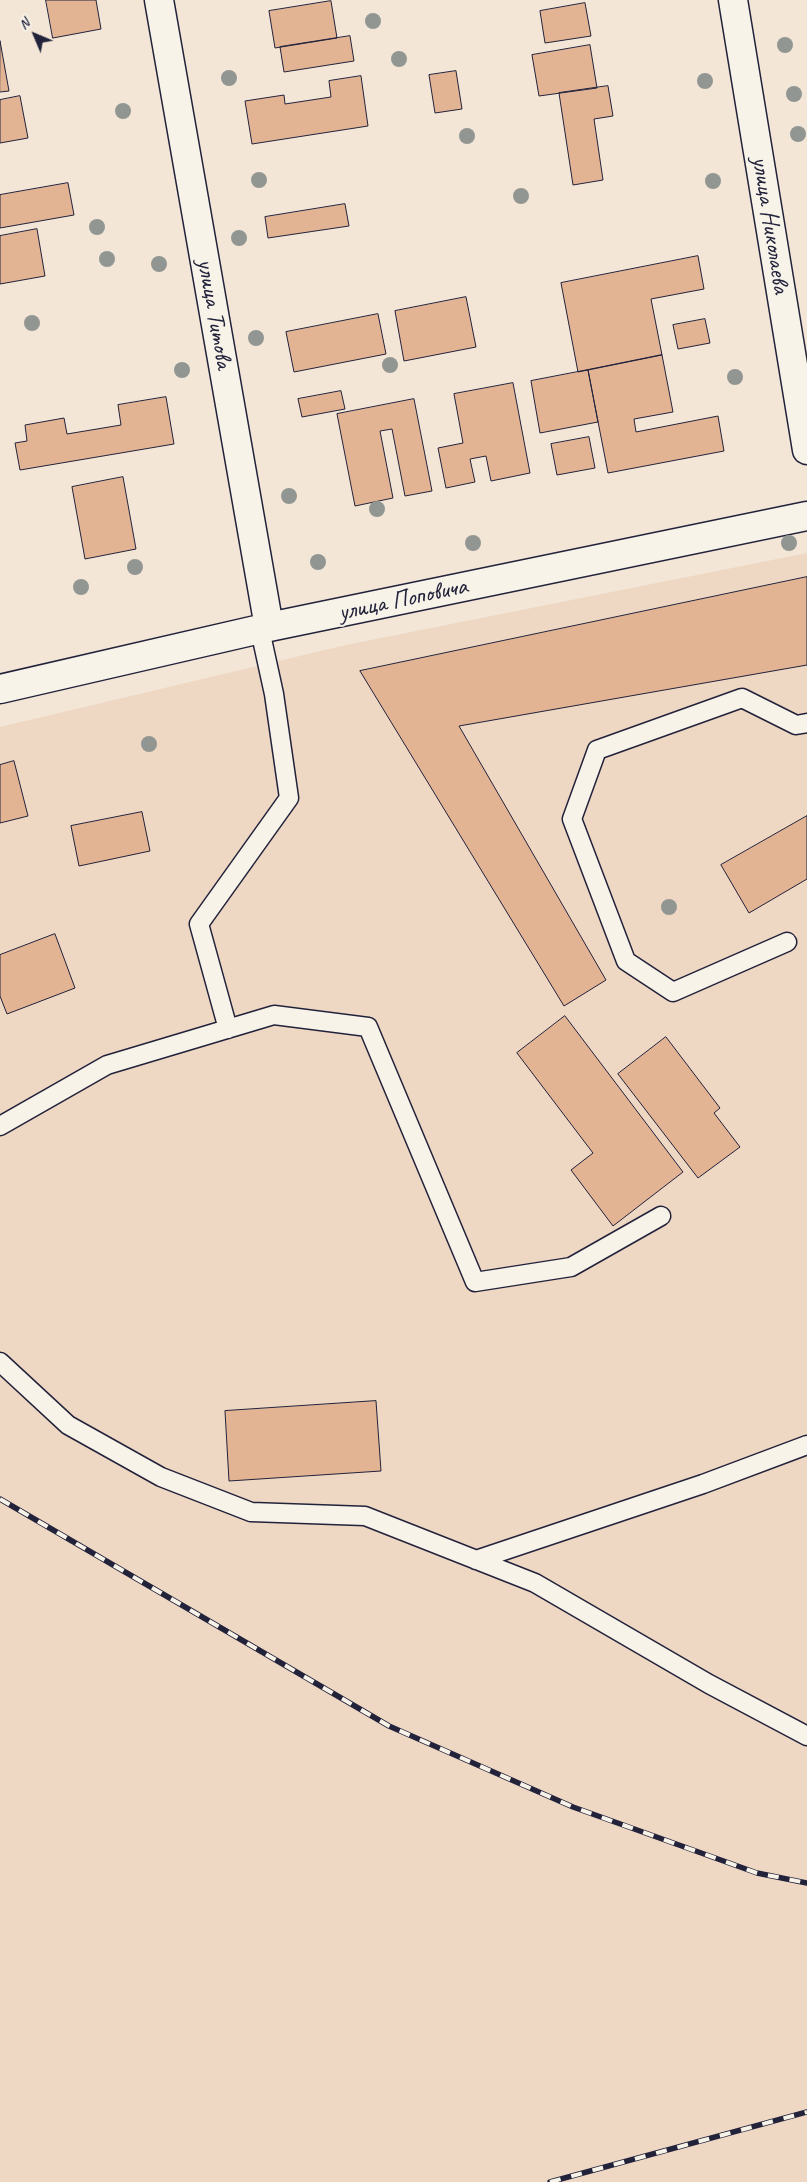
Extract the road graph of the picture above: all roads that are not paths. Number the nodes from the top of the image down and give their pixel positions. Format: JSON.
{"nodes":[{"id":1,"x":160,"y":0,"type":"edge"},
{"id":2,"x":733,"y":0,"type":"edge"},
{"id":3,"x":807,"y":450,"type":"edge"},
{"id":4,"x":807,"y":516,"type":"edge"},
{"id":5,"x":264,"y":629,"type":"junction"},
{"id":6,"x":0,"y":688,"type":"edge"},
{"id":7,"x":807,"y":723,"type":"edge"},
{"id":8,"x":787,"y":942,"type":"dead end"},
{"id":9,"x":228,"y":1029,"type":"junction"},
{"id":10,"x":0,"y":1126,"type":"edge"},
{"id":11,"x":662,"y":1216,"type":"dead end"},
{"id":12,"x":0,"y":1362,"type":"edge"},
{"id":13,"x":807,"y":1444,"type":"edge"},
{"id":14,"x":476,"y":1560,"type":"junction"},
{"id":15,"x":807,"y":1736,"type":"edge"}],
"edges":[{"from":1,"to":5,"type":"street","name":"улица Титова"},
{"from":2,"to":3,"type":"street","name":"улица Николаева"},
{"from":4,"to":5,"type":"street","name":"улица Поповича"},
{"from":5,"to":6,"type":"street","name":"улица Поповича"},
{"from":5,"to":9,"type":"lane"},
{"from":7,"to":8,"type":"lane"},
{"from":9,"to":10,"type":"lane"},
{"from":9,"to":11,"type":"lane"},
{"from":12,"to":14,"type":"lane"},
{"from":13,"to":14,"type":"lane"},
{"from":14,"to":15,"type":"lane"}]}
